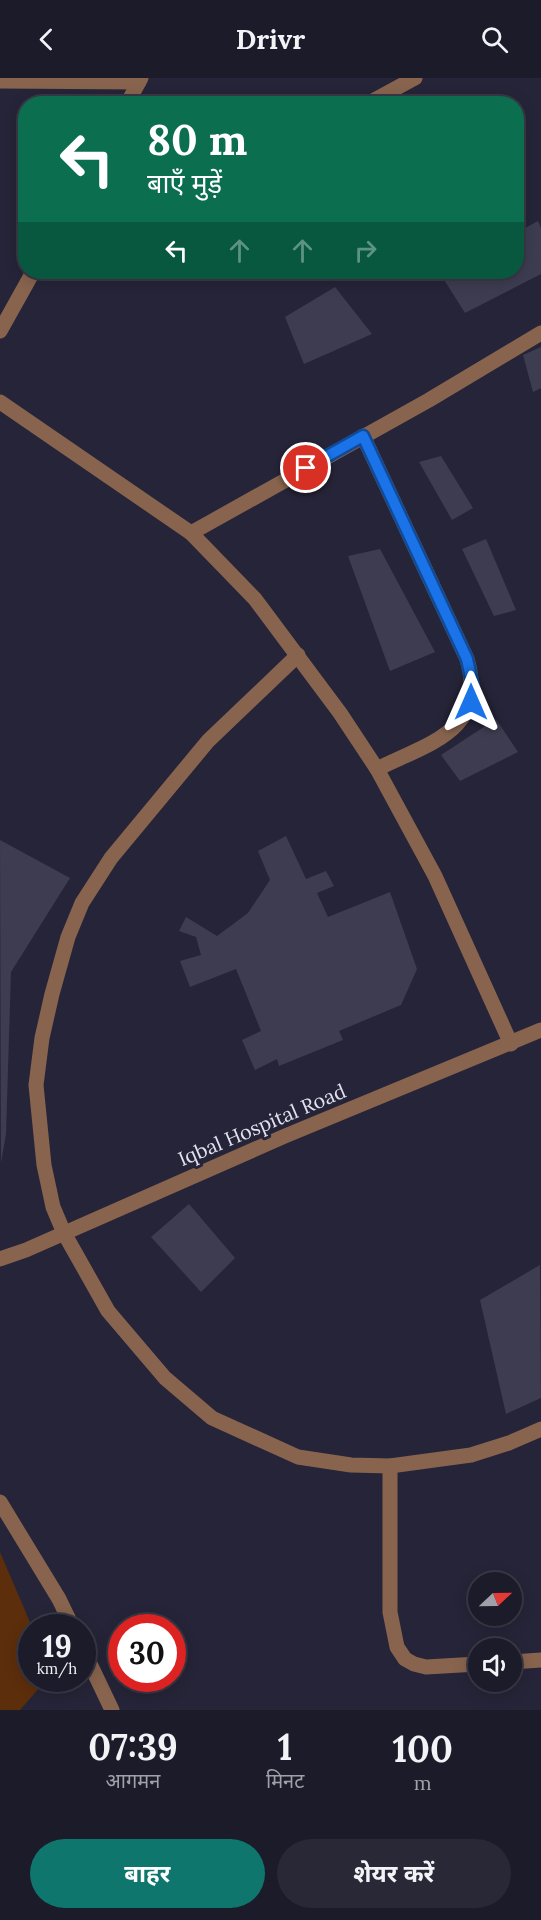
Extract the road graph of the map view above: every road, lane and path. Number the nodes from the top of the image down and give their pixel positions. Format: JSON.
{"nodes":[{"id":1,"x":415,"y":78,"type":"edge"},
{"id":2,"x":47,"y":80,"type":"edge"},
{"id":3,"x":140,"y":80,"type":"edge"},
{"id":4,"x":0,"y":81,"type":"edge"},
{"id":5,"x":131,"y":96,"type":"edge"},
{"id":6,"x":382,"y":96,"type":"edge"},
{"id":7,"x":29,"y":279,"type":"edge"},
{"id":8,"x":0,"y":331,"type":"edge"},
{"id":9,"x":541,"y":333,"type":"edge"},
{"id":10,"x":0,"y":402,"type":"edge"},
{"id":11,"x":363,"y":436,"type":"junction"},
{"id":12,"x":191,"y":533,"type":"junction"},
{"id":13,"x":298,"y":655,"type":"junction"},
{"id":14,"x":377,"y":769,"type":"junction"},
{"id":15,"x":541,"y":1030,"type":"edge"},
{"id":16,"x":511,"y":1044,"type":"junction"},
{"id":17,"x":64,"y":1233,"type":"junction"},
{"id":18,"x":0,"y":1260,"type":"edge"},
{"id":19,"x":541,"y":1429,"type":"edge"},
{"id":20,"x":390,"y":1466,"type":"junction"},
{"id":21,"x":0,"y":1502,"type":"edge"},
{"id":22,"x":66,"y":1614,"type":"edge"},
{"id":23,"x":541,"y":1660,"type":"edge"},
{"id":24,"x":522,"y":1661,"type":"edge"},
{"id":25,"x":468,"y":1665,"type":"edge"},
{"id":26,"x":96,"y":1676,"type":"edge"},
{"id":27,"x":112,"y":1710,"type":"edge"}],
"edges":[{"from":1,"to":6,"type":"street"},
{"from":2,"to":3,"type":"street"},
{"from":2,"to":4,"type":"street"},
{"from":3,"to":5,"type":"street"},
{"from":7,"to":8,"type":"street"},
{"from":9,"to":11,"type":"street"},
{"from":10,"to":12,"type":"street"},
{"from":11,"to":12,"type":"street"},
{"from":11,"to":14,"type":"street"},
{"from":12,"to":13,"type":"street"},
{"from":13,"to":14,"type":"street"},
{"from":13,"to":17,"type":"street"},
{"from":14,"to":16,"type":"street"},
{"from":15,"to":16,"type":"street","name":"Iqbal Hospital Road"},
{"from":16,"to":17,"type":"street","name":"Iqbal Hospital Road"},
{"from":17,"to":18,"type":"street","name":"Iqbal Hospital Road"},
{"from":17,"to":20,"type":"street"},
{"from":19,"to":20,"type":"street"},
{"from":20,"to":25,"type":"street"},
{"from":21,"to":22,"type":"street"},
{"from":23,"to":24,"type":"street"},
{"from":26,"to":27,"type":"street"}]}
